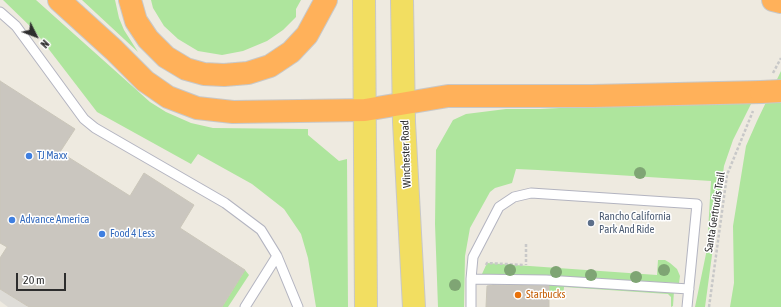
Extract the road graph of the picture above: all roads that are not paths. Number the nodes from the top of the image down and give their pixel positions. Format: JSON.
{"nodes":[{"id":1,"x":59,"y":0,"type":"edge"},
{"id":2,"x":130,"y":0,"type":"edge"},
{"id":3,"x":326,"y":0,"type":"edge"},
{"id":4,"x":364,"y":0,"type":"edge"},
{"id":5,"x":402,"y":0,"type":"edge"},
{"id":6,"x":773,"y":0,"type":"edge"},
{"id":7,"x":781,"y":2,"type":"edge"},
{"id":8,"x":0,"y":12,"type":"edge"},
{"id":9,"x":767,"y":92,"type":"edge"},
{"id":10,"x":404,"y":105,"type":"junction"},
{"id":11,"x":365,"y":110,"type":"junction"},
{"id":12,"x":277,"y":256,"type":"junction"},
{"id":13,"x":471,"y":279,"type":"junction"},
{"id":14,"x":689,"y":289,"type":"junction"},
{"id":15,"x":244,"y":307,"type":"edge"},
{"id":16,"x":298,"y":307,"type":"edge"},
{"id":17,"x":366,"y":307,"type":"edge"},
{"id":18,"x":414,"y":307,"type":"edge"},
{"id":19,"x":471,"y":307,"type":"edge"},
{"id":20,"x":687,"y":307,"type":"edge"}],
"edges":[{"from":1,"to":11,"type":"highway"},
{"from":2,"to":3,"type":"highway"},
{"from":4,"to":11,"type":"main road"},
{"from":5,"to":10,"type":"main road","name":"Winchester Road"},
{"from":6,"to":7,"type":"highway"},
{"from":8,"to":12,"type":"lane"},
{"from":9,"to":10,"type":"highway"},
{"from":10,"to":11,"type":"highway"},
{"from":10,"to":18,"type":"main road","name":"Winchester Road"},
{"from":11,"to":17,"type":"main road"},
{"from":12,"to":15,"type":"lane"},
{"from":12,"to":16,"type":"lane"},
{"from":13,"to":14,"type":"lane"},
{"from":13,"to":14,"type":"lane"},
{"from":13,"to":19,"type":"lane"},
{"from":14,"to":20,"type":"lane"}]}
